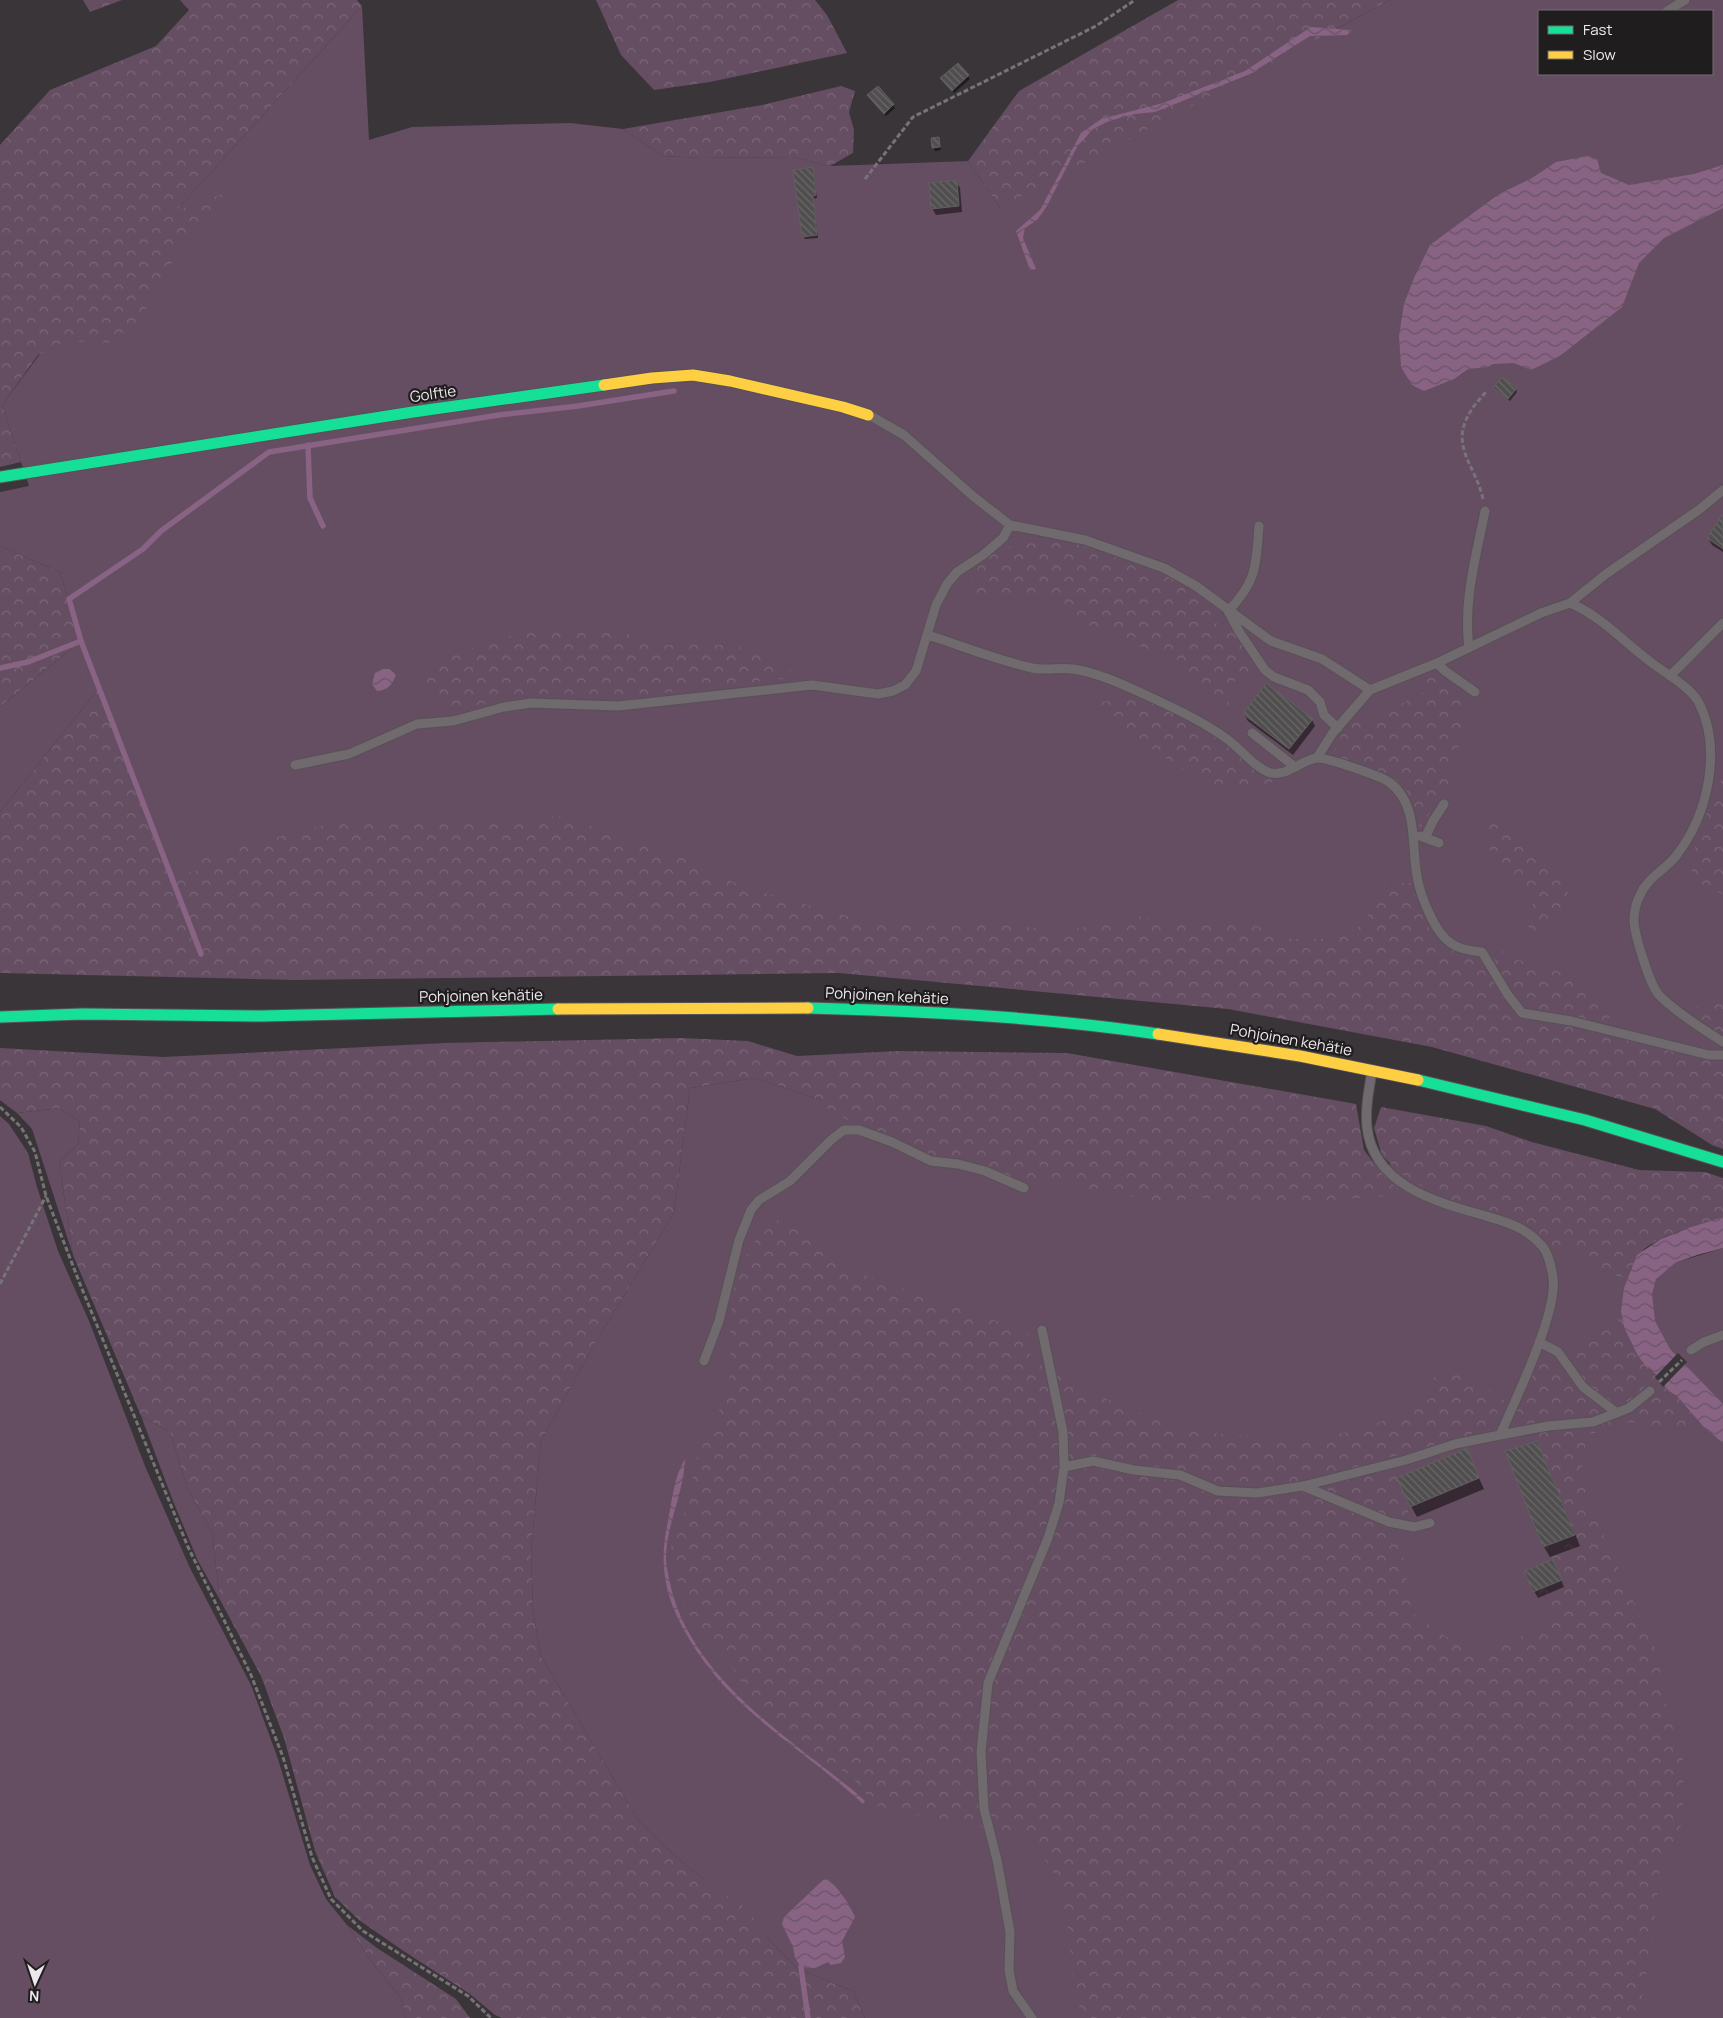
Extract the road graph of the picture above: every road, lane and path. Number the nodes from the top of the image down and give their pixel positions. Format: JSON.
{"nodes":[{"id":1,"x":1135,"y":0,"type":"edge"},
{"id":2,"x":1685,"y":0,"type":"edge"},
{"id":3,"x":1669,"y":10,"type":"edge"},
{"id":4,"x":865,"y":179,"type":"dead end"},
{"id":5,"x":1486,"y":392,"type":"dead end"},
{"id":6,"x":868,"y":415,"type":"joint"},
{"id":7,"x":0,"y":477,"type":"edge"},
{"id":8,"x":1723,"y":490,"type":"edge"},
{"id":9,"x":1485,"y":511,"type":"joint"},
{"id":10,"x":1010,"y":525,"type":"junction"},
{"id":11,"x":1259,"y":526,"type":"dead end"},
{"id":12,"x":1570,"y":603,"type":"junction"},
{"id":13,"x":1228,"y":611,"type":"junction"},
{"id":14,"x":1723,"y":623,"type":"edge"},
{"id":15,"x":928,"y":635,"type":"junction"},
{"id":16,"x":1469,"y":648,"type":"junction"},
{"id":17,"x":1437,"y":663,"type":"junction"},
{"id":18,"x":1670,"y":676,"type":"junction"},
{"id":19,"x":1370,"y":690,"type":"junction"},
{"id":20,"x":1475,"y":692,"type":"dead end"},
{"id":21,"x":1338,"y":728,"type":"junction"},
{"id":22,"x":1252,"y":733,"type":"dead end"},
{"id":23,"x":1317,"y":758,"type":"junction"},
{"id":24,"x":295,"y":765,"type":"dead end"},
{"id":25,"x":1295,"y":767,"type":"junction"},
{"id":26,"x":1444,"y":804,"type":"dead end"},
{"id":27,"x":1413,"y":833,"type":"junction"},
{"id":28,"x":1425,"y":838,"type":"junction"},
{"id":29,"x":1439,"y":843,"type":"dead end"},
{"id":30,"x":0,"y":1010,"type":"edge"},
{"id":31,"x":33,"y":1014,"type":"junction"},
{"id":32,"x":0,"y":1017,"type":"edge"},
{"id":33,"x":1723,"y":1042,"type":"edge"},
{"id":34,"x":1723,"y":1055,"type":"edge"},
{"id":35,"x":1372,"y":1070,"type":"junction"},
{"id":36,"x":0,"y":1107,"type":"edge"},
{"id":37,"x":1718,"y":1160,"type":"edge"},
{"id":38,"x":1024,"y":1188,"type":"dead end"},
{"id":39,"x":46,"y":1196,"type":"junction"},
{"id":40,"x":0,"y":1284,"type":"edge"},
{"id":41,"x":1042,"y":1330,"type":"dead end"},
{"id":42,"x":1723,"y":1335,"type":"edge"},
{"id":43,"x":1538,"y":1342,"type":"junction"},
{"id":44,"x":1691,"y":1350,"type":"joint"},
{"id":45,"x":704,"y":1361,"type":"dead end"},
{"id":46,"x":1650,"y":1391,"type":"joint"},
{"id":47,"x":1616,"y":1413,"type":"junction"},
{"id":48,"x":1500,"y":1435,"type":"junction"},
{"id":49,"x":1064,"y":1468,"type":"junction"},
{"id":50,"x":1303,"y":1486,"type":"junction"},
{"id":51,"x":1430,"y":1523,"type":"dead end"},
{"id":52,"x":491,"y":2018,"type":"edge"},
{"id":53,"x":1032,"y":2018,"type":"edge"}],
"edges":[{"from":1,"to":4,"type":"path"},
{"from":2,"to":3,"type":"lane"},
{"from":5,"to":9,"type":"path"},
{"from":6,"to":7,"type":"main road","name":"Golftie"},
{"from":6,"to":10,"type":"lane"},
{"from":8,"to":12,"type":"lane"},
{"from":9,"to":16,"type":"lane"},
{"from":10,"to":13,"type":"lane"},
{"from":10,"to":15,"type":"lane"},
{"from":11,"to":13,"type":"lane"},
{"from":12,"to":16,"type":"lane"},
{"from":12,"to":18,"type":"lane"},
{"from":13,"to":19,"type":"lane"},
{"from":13,"to":21,"type":"lane"},
{"from":14,"to":18,"type":"lane"},
{"from":15,"to":24,"type":"lane"},
{"from":15,"to":25,"type":"lane"},
{"from":16,"to":17,"type":"lane"},
{"from":17,"to":19,"type":"lane"},
{"from":17,"to":20,"type":"lane"},
{"from":18,"to":33,"type":"lane"},
{"from":19,"to":21,"type":"lane"},
{"from":21,"to":23,"type":"lane"},
{"from":22,"to":25,"type":"lane"},
{"from":23,"to":25,"type":"lane"},
{"from":23,"to":27,"type":"lane"},
{"from":26,"to":28,"type":"lane"},
{"from":27,"to":28,"type":"lane"},
{"from":27,"to":34,"type":"lane"},
{"from":28,"to":29,"type":"lane"},
{"from":30,"to":31,"type":"main road","name":"Pohjoinen kehätie"},
{"from":31,"to":32,"type":"main road","name":"Pohjoinen kehätie"},
{"from":31,"to":35,"type":"main road","name":"Pohjoinen kehätie"},
{"from":35,"to":37,"type":"main road","name":"Pohjoinen kehätie"},
{"from":35,"to":43,"type":"lane"},
{"from":36,"to":39,"type":"path"},
{"from":38,"to":45,"type":"lane"},
{"from":39,"to":40,"type":"path"},
{"from":39,"to":52,"type":"path"},
{"from":41,"to":49,"type":"lane"},
{"from":42,"to":44,"type":"lane"},
{"from":43,"to":47,"type":"lane"},
{"from":43,"to":48,"type":"lane"},
{"from":44,"to":46,"type":"path"},
{"from":46,"to":47,"type":"lane"},
{"from":47,"to":48,"type":"lane"},
{"from":48,"to":50,"type":"lane"},
{"from":49,"to":50,"type":"lane"},
{"from":49,"to":53,"type":"lane"},
{"from":50,"to":51,"type":"lane"}]}
